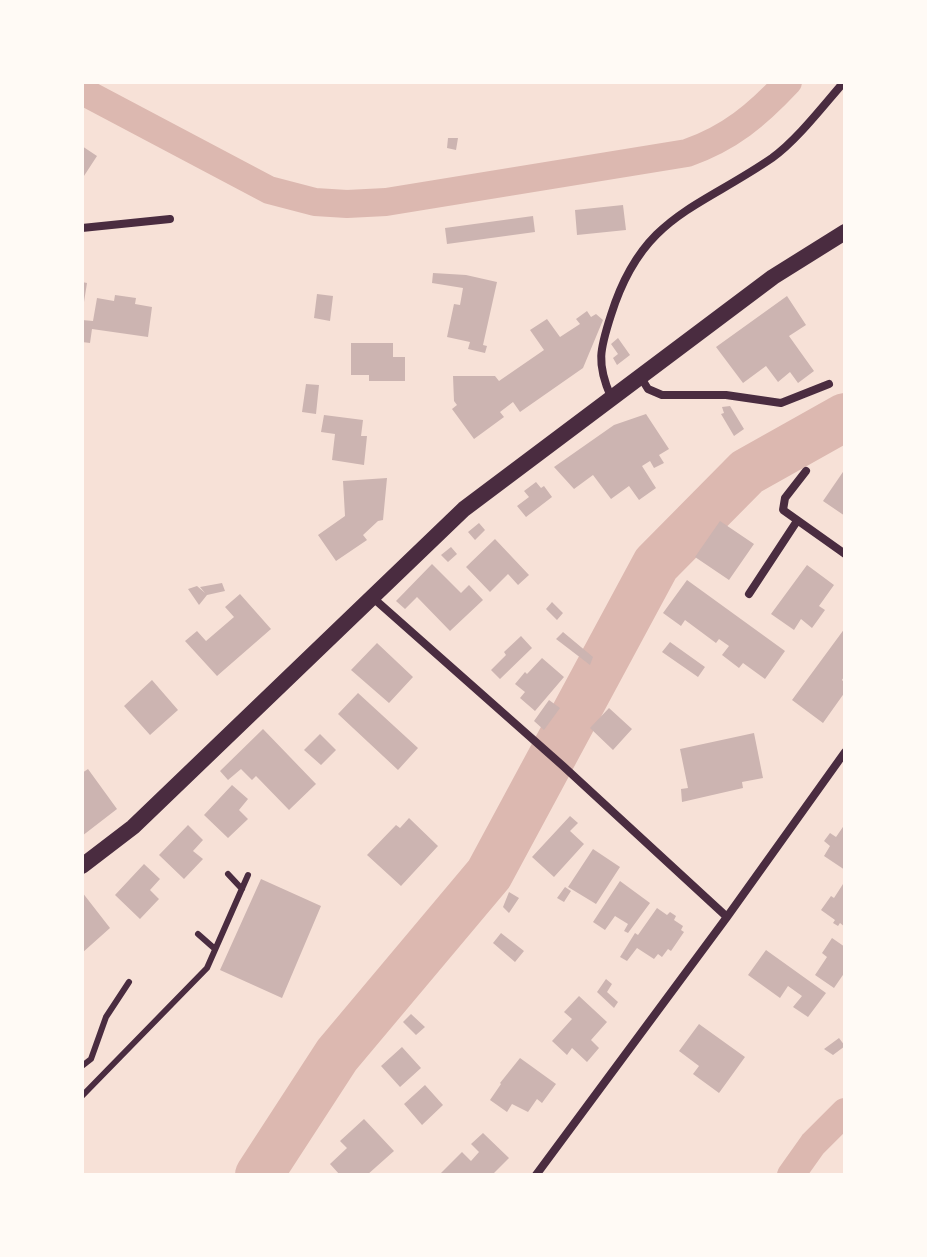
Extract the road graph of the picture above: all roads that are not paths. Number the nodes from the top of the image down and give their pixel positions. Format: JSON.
{"nodes":[{"id":1,"x":844,"y":82,"type":"edge"},
{"id":2,"x":170,"y":219,"type":"dead end"},
{"id":3,"x":82,"y":228,"type":"edge"},
{"id":4,"x":845,"y":232,"type":"edge"},
{"id":5,"x":640,"y":375,"type":"junction"},
{"id":6,"x":829,"y":384,"type":"dead end"},
{"id":7,"x":611,"y":397,"type":"junction"},
{"id":8,"x":806,"y":471,"type":"dead end"},
{"id":9,"x":797,"y":521,"type":"junction"},
{"id":10,"x":845,"y":554,"type":"edge"},
{"id":11,"x":749,"y":594,"type":"dead end"},
{"id":12,"x":371,"y":596,"type":"junction"},
{"id":13,"x":845,"y":752,"type":"edge"},
{"id":14,"x":82,"y":866,"type":"edge"},
{"id":15,"x":228,"y":874,"type":"dead end"},
{"id":16,"x":248,"y":875,"type":"dead end"},
{"id":17,"x":242,"y":889,"type":"junction"},
{"id":18,"x":727,"y":917,"type":"junction"},
{"id":19,"x":198,"y":934,"type":"dead end"},
{"id":20,"x":215,"y":949,"type":"junction"},
{"id":21,"x":129,"y":982,"type":"dead end"},
{"id":22,"x":82,"y":1066,"type":"edge"},
{"id":23,"x":82,"y":1096,"type":"edge"},
{"id":24,"x":536,"y":1175,"type":"edge"}],
"edges":[{"from":1,"to":7,"type":"street"},
{"from":2,"to":3,"type":"street"},
{"from":4,"to":5,"type":"main road"},
{"from":5,"to":6,"type":"street"},
{"from":5,"to":7,"type":"main road"},
{"from":7,"to":12,"type":"main road"},
{"from":8,"to":9,"type":"street"},
{"from":9,"to":10,"type":"street"},
{"from":9,"to":11,"type":"street"},
{"from":12,"to":14,"type":"main road"},
{"from":12,"to":18,"type":"street"},
{"from":13,"to":18,"type":"street"},
{"from":15,"to":17,"type":"lane"},
{"from":16,"to":17,"type":"lane"},
{"from":17,"to":20,"type":"lane"},
{"from":18,"to":24,"type":"street"},
{"from":19,"to":20,"type":"lane"},
{"from":20,"to":23,"type":"lane"},
{"from":21,"to":22,"type":"lane"}]}
